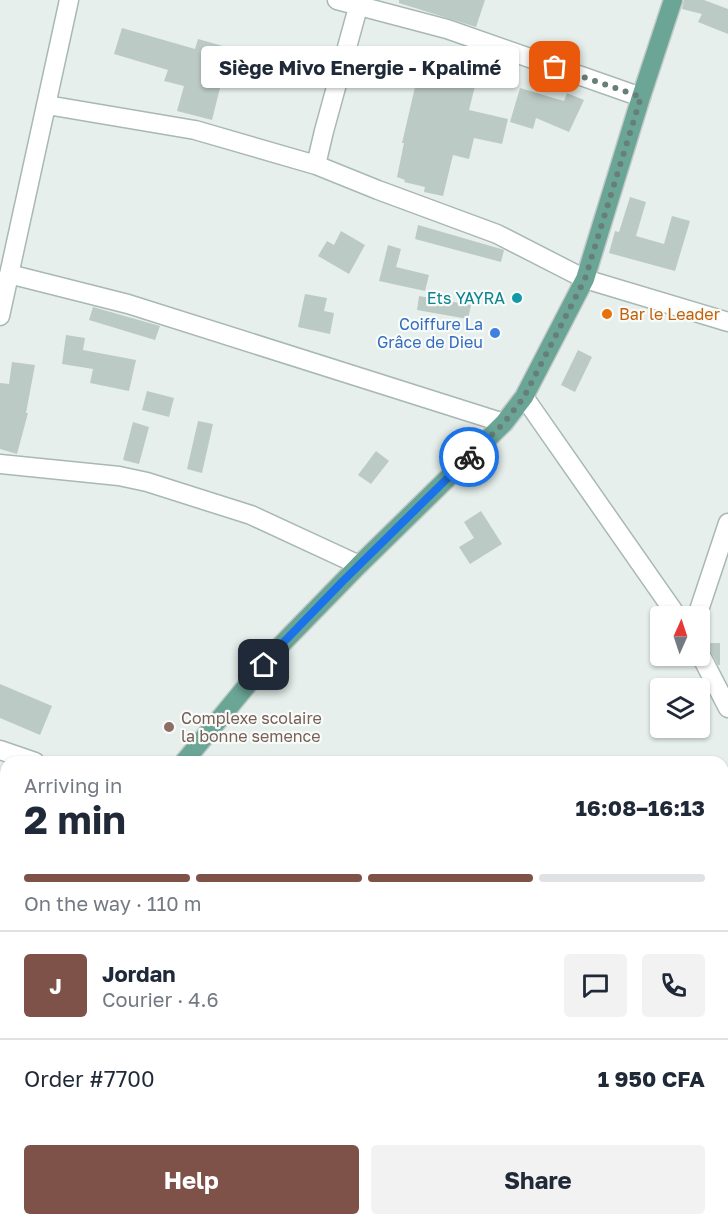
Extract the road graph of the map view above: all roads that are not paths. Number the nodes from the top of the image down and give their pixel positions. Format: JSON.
{"nodes":[{"id":1,"x":69,"y":0,"type":"edge"},
{"id":2,"x":337,"y":0,"type":"edge"},
{"id":3,"x":673,"y":0,"type":"edge"},
{"id":4,"x":359,"y":3,"type":"edge"},
{"id":5,"x":641,"y":97,"type":"junction"},
{"id":6,"x":47,"y":105,"type":"junction"},
{"id":7,"x":316,"y":165,"type":"junction"},
{"id":8,"x":9,"y":274,"type":"junction"},
{"id":9,"x":585,"y":279,"type":"junction"},
{"id":10,"x":0,"y":316,"type":"edge"},
{"id":11,"x":728,"y":322,"type":"edge"},
{"id":12,"x":524,"y":397,"type":"junction"},
{"id":13,"x":504,"y":423,"type":"junction"},
{"id":14,"x":0,"y":464,"type":"edge"},
{"id":15,"x":728,"y":523,"type":"edge"},
{"id":16,"x":359,"y":565,"type":"junction"},
{"id":17,"x":670,"y":606,"type":"edge"},
{"id":18,"x":700,"y":606,"type":"edge"},
{"id":19,"x":706,"y":666,"type":"edge"},
{"id":20,"x":728,"y":708,"type":"edge"},
{"id":21,"x":0,"y":750,"type":"edge"},
{"id":22,"x":18,"y":756,"type":"edge"},
{"id":23,"x":189,"y":756,"type":"edge"}],
"edges":[{"from":1,"to":6,"type":"street"},
{"from":2,"to":4,"type":"street"},
{"from":3,"to":5,"type":"main road"},
{"from":4,"to":5,"type":"street"},
{"from":4,"to":7,"type":"street"},
{"from":5,"to":9,"type":"main road"},
{"from":6,"to":7,"type":"street"},
{"from":6,"to":8,"type":"street"},
{"from":7,"to":9,"type":"street"},
{"from":8,"to":10,"type":"street"},
{"from":8,"to":13,"type":"street"},
{"from":9,"to":11,"type":"street"},
{"from":9,"to":12,"type":"main road"},
{"from":12,"to":13,"type":"main road"},
{"from":12,"to":17,"type":"street"},
{"from":13,"to":16,"type":"main road"},
{"from":14,"to":16,"type":"street"},
{"from":15,"to":18,"type":"street"},
{"from":16,"to":23,"type":"main road"},
{"from":19,"to":20,"type":"street"},
{"from":21,"to":22,"type":"street"}]}
